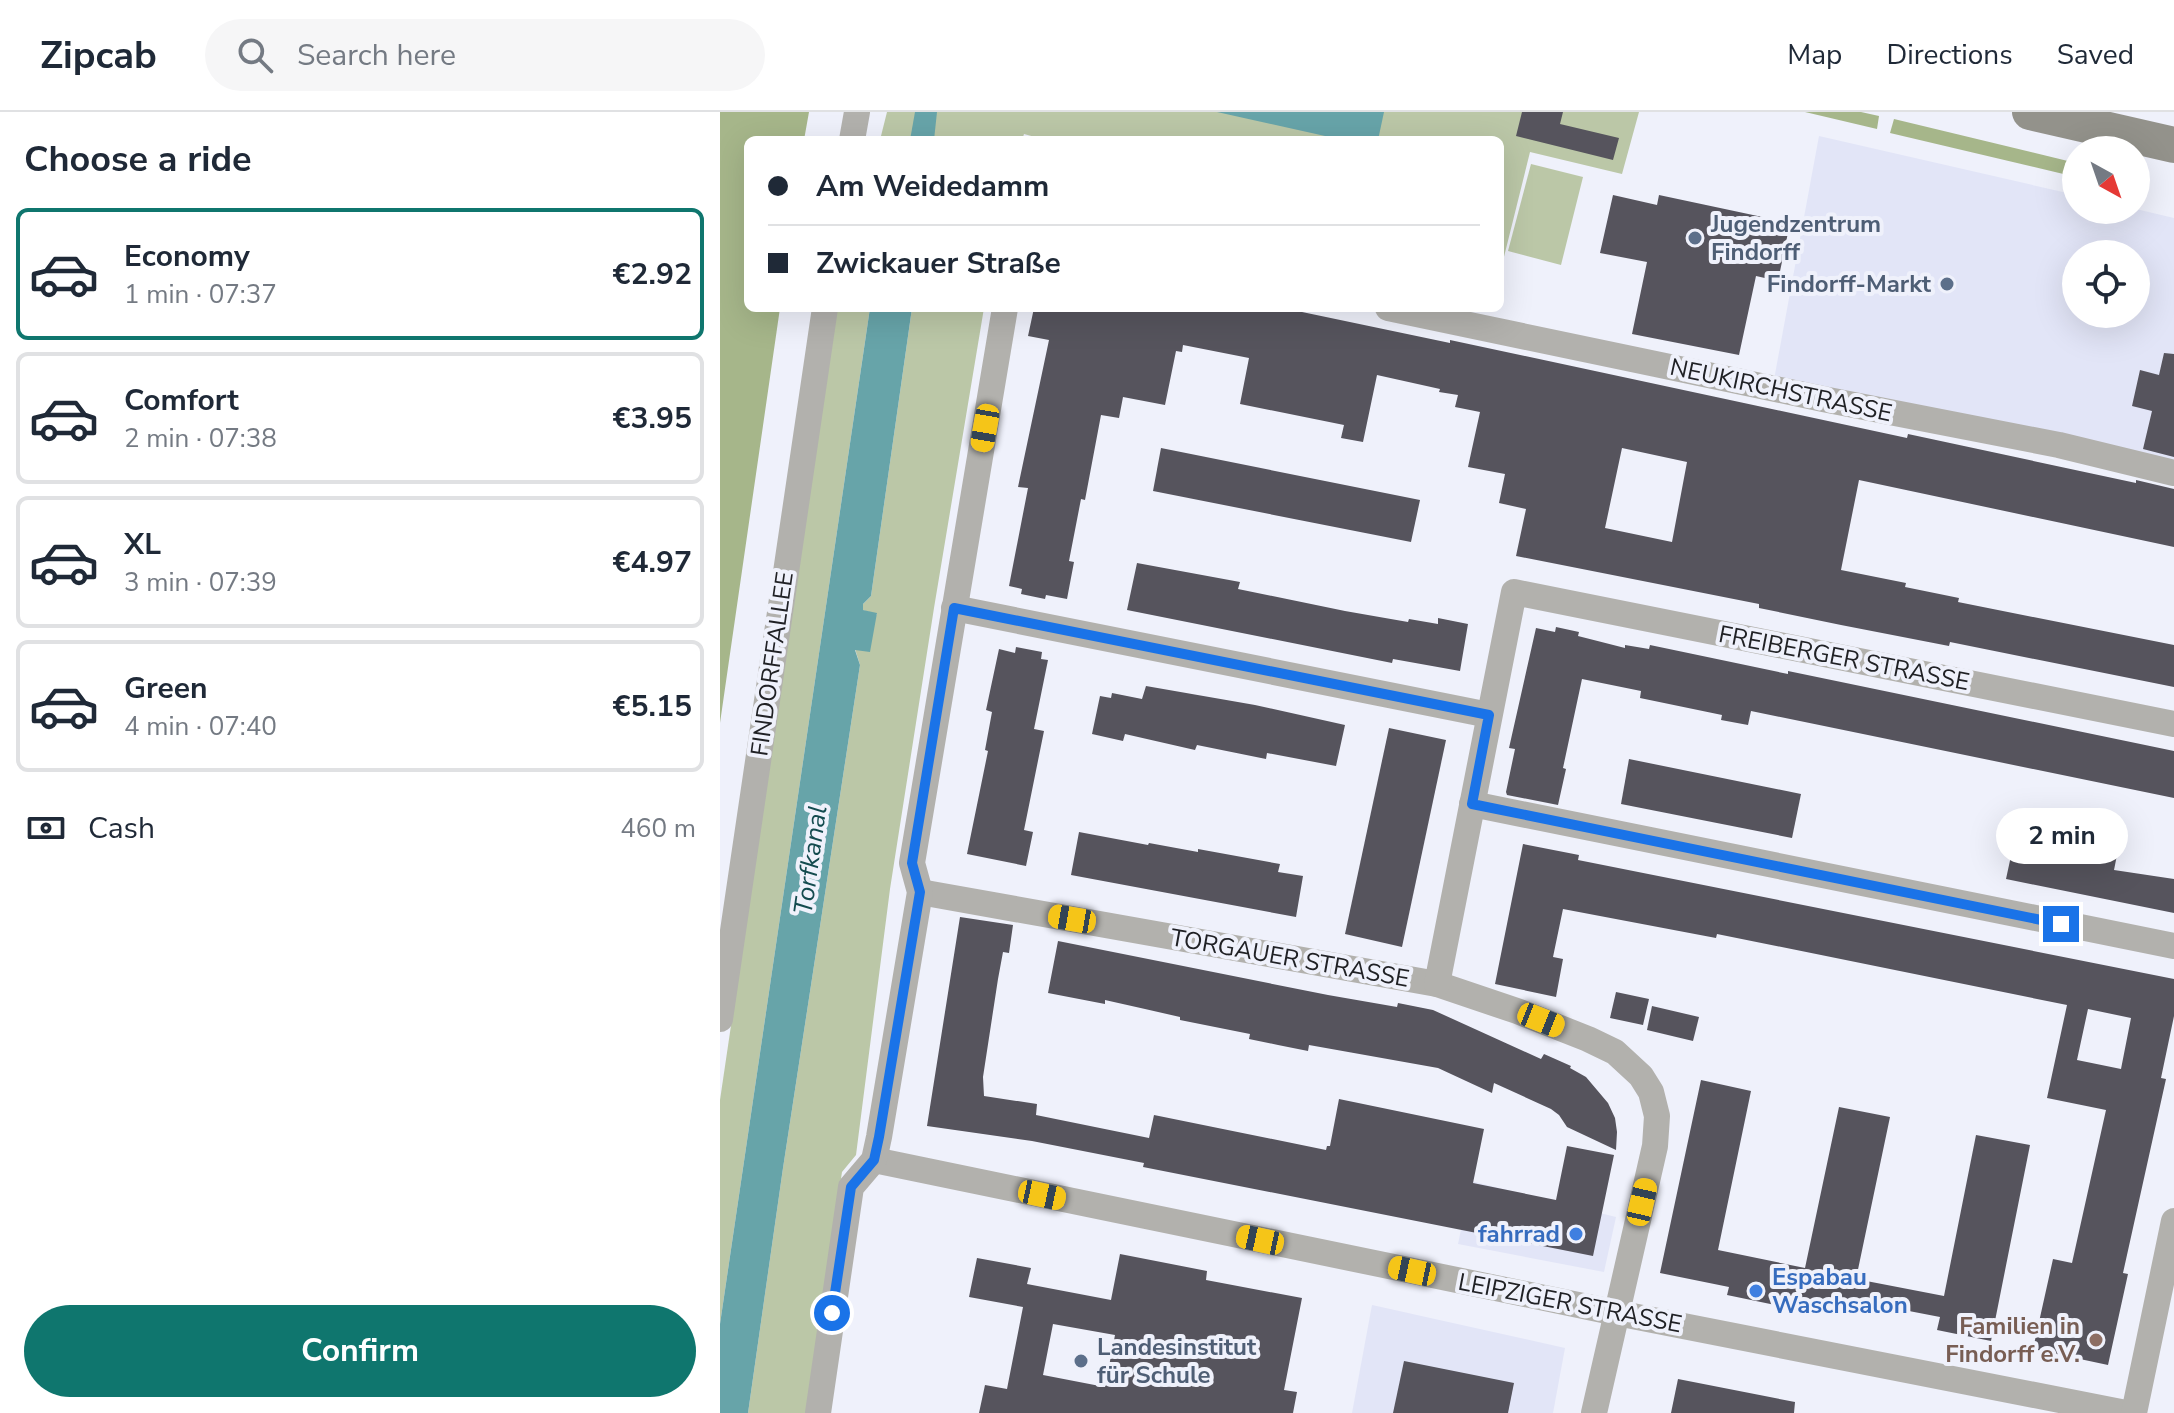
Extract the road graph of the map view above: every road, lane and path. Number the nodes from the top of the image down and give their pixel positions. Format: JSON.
{"nodes":[{"id":1,"x":857,"y":112,"type":"edge"},
{"id":2,"x":2030,"y":112,"type":"edge"},
{"id":3,"x":853,"y":136,"type":"edge"},
{"id":4,"x":2174,"y":145,"type":"edge"},
{"id":5,"x":824,"y":312,"type":"edge"},
{"id":6,"x":1004,"y":312,"type":"edge"},
{"id":7,"x":1407,"y":312,"type":"edge"},
{"id":8,"x":2174,"y":473,"type":"edge"},
{"id":9,"x":954,"y":608,"type":"junction"},
{"id":10,"x":1489,"y":715,"type":"junction"},
{"id":11,"x":2174,"y":724,"type":"edge"},
{"id":12,"x":1472,"y":804,"type":"junction"},
{"id":13,"x":920,"y":892,"type":"junction"},
{"id":14,"x":2174,"y":946,"type":"edge"},
{"id":15,"x":1437,"y":984,"type":"junction"},
{"id":16,"x":720,"y":1019,"type":"edge"},
{"id":17,"x":874,"y":1160,"type":"junction"},
{"id":18,"x":2174,"y":1221,"type":"edge"},
{"id":19,"x":1617,"y":1313,"type":"junction"},
{"id":20,"x":818,"y":1413,"type":"edge"},
{"id":21,"x":1594,"y":1413,"type":"edge"},
{"id":22,"x":2126,"y":1413,"type":"edge"},
{"id":23,"x":2134,"y":1413,"type":"edge"}],
"edges":[{"from":1,"to":3,"type":"street"},
{"from":2,"to":4,"type":"main road"},
{"from":5,"to":16,"type":"street","name":"FINDORFFALLEE"},
{"from":6,"to":9,"type":"street"},
{"from":7,"to":8,"type":"street","name":"NEUKIRCHSTRASSE"},
{"from":9,"to":10,"type":"street"},
{"from":9,"to":13,"type":"street"},
{"from":10,"to":11,"type":"street","name":"FREIBERGER STRASSE"},
{"from":10,"to":12,"type":"street"},
{"from":12,"to":14,"type":"street"},
{"from":12,"to":15,"type":"street"},
{"from":13,"to":15,"type":"street","name":"TORGAUER STRASSE"},
{"from":13,"to":17,"type":"street"},
{"from":15,"to":19,"type":"street","name":"TORGAUER STRASSE"},
{"from":17,"to":19,"type":"street","name":"LEIPZIGER STRASSE"},
{"from":17,"to":20,"type":"street"},
{"from":18,"to":23,"type":"street"},
{"from":19,"to":21,"type":"street"},
{"from":19,"to":22,"type":"street","name":"LEIPZIGER STRASSE"}]}
